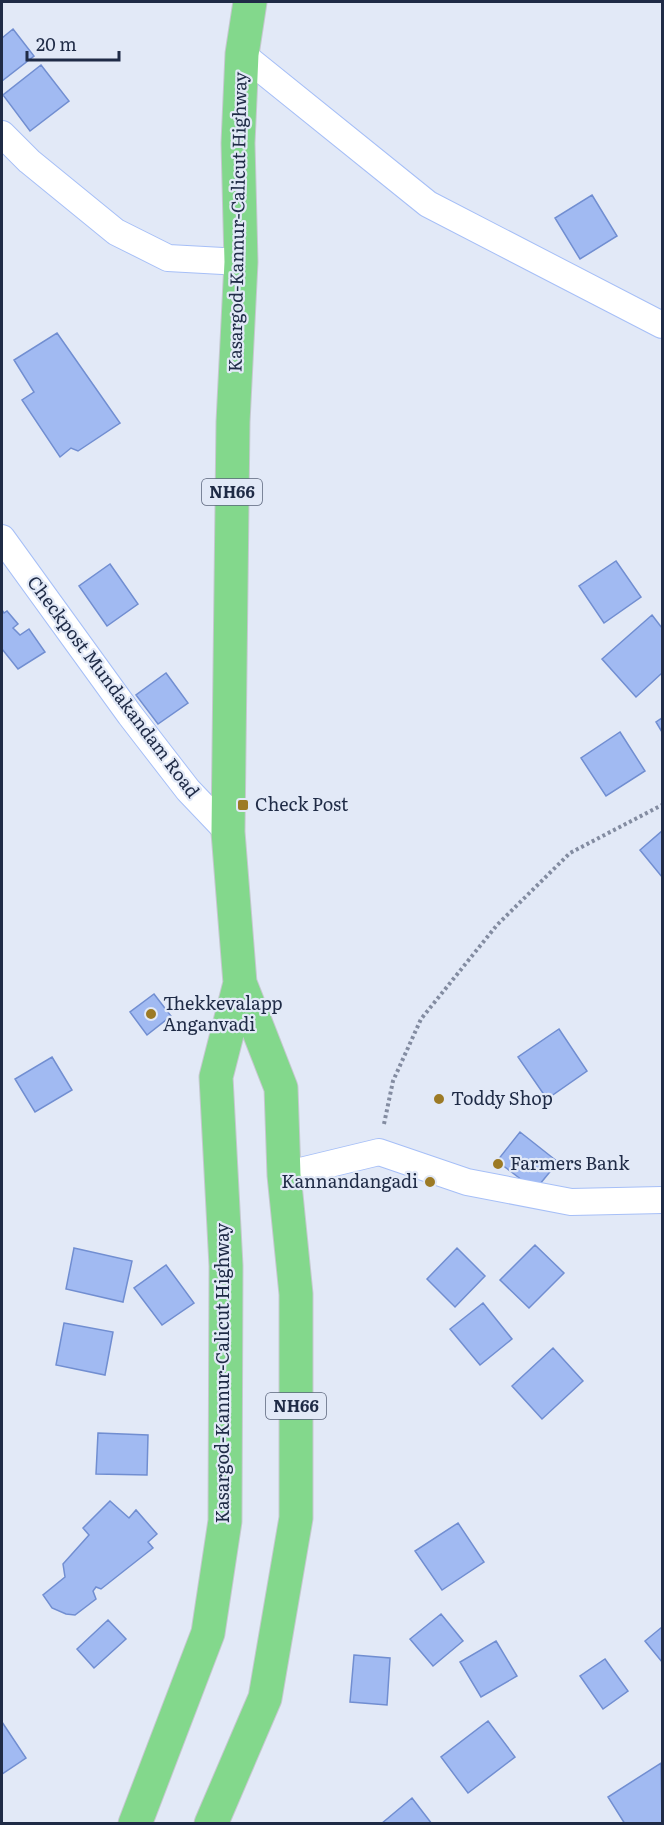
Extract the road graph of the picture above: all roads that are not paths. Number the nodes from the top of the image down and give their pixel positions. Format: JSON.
{"nodes":[{"id":1,"x":250,"y":2,"type":"edge"},
{"id":2,"x":242,"y":54,"type":"junction"},
{"id":3,"x":2,"y":134,"type":"edge"},
{"id":4,"x":241,"y":262,"type":"junction"},
{"id":5,"x":663,"y":325,"type":"edge"},
{"id":6,"x":2,"y":538,"type":"edge"},
{"id":7,"x":228,"y":832,"type":"junction"},
{"id":8,"x":240,"y":983,"type":"junction"},
{"id":9,"x":284,"y":1174,"type":"junction"},
{"id":10,"x":663,"y":1200,"type":"edge"},
{"id":11,"x":135,"y":1824,"type":"edge"},
{"id":12,"x":211,"y":1824,"type":"edge"}],
"edges":[{"from":1,"to":2,"type":"highway","name":"Kasargod-Kannur-Calicut Highway","number":"NH66"},
{"from":2,"to":4,"type":"highway","name":"Kasargod-Kannur-Calicut Highway","number":"NH66"},
{"from":2,"to":5,"type":"street"},
{"from":3,"to":4,"type":"street"},
{"from":4,"to":7,"type":"highway","name":"Kasargod-Kannur-Calicut Highway","number":"NH66"},
{"from":6,"to":7,"type":"street","name":"Checkpost Mundakandam Road"},
{"from":7,"to":8,"type":"highway","name":"Kasargod-Kannur-Calicut Highway","number":"NH66"},
{"from":8,"to":9,"type":"highway","name":"Kasargod-Kannur-Calicut Highway","number":"NH66"},
{"from":8,"to":11,"type":"highway","name":"Kasargod-Kannur-Calicut Highway","number":"NH66"},
{"from":9,"to":10,"type":"street"},
{"from":9,"to":12,"type":"highway","name":"Kasargod-Kannur-Calicut Highway","number":"NH66"}]}
